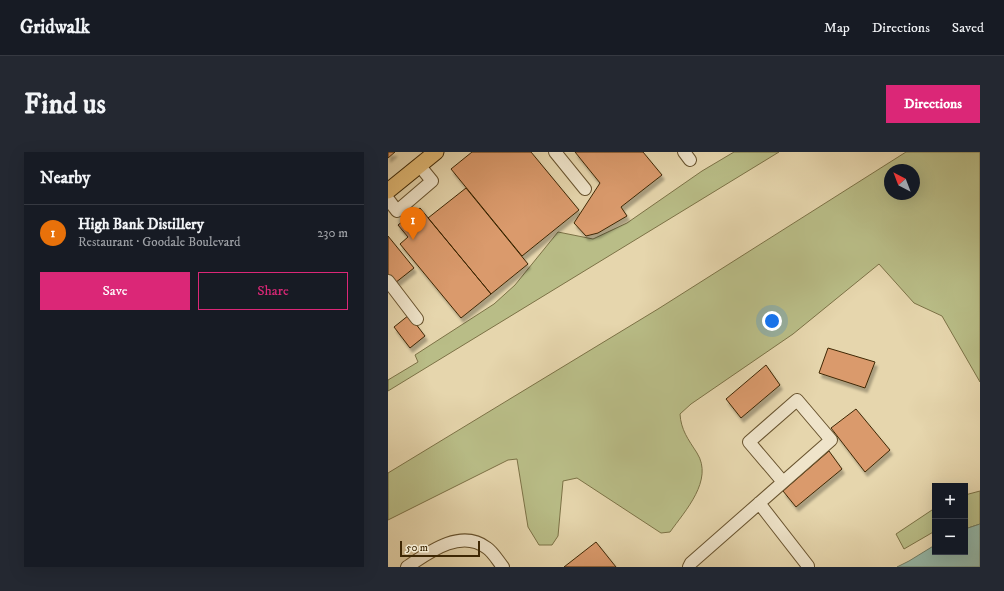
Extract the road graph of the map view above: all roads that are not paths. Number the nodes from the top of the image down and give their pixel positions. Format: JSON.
{"nodes":[{"id":1,"x":436,"y":152,"type":"edge"},
{"id":2,"x":555,"y":152,"type":"edge"},
{"id":3,"x":420,"y":166,"type":"junction"},
{"id":4,"x":585,"y":190,"type":"dead end"},
{"id":5,"x":388,"y":191,"type":"edge"},
{"id":6,"x":388,"y":200,"type":"edge"},
{"id":7,"x":388,"y":281,"type":"edge"},
{"id":8,"x":417,"y":319,"type":"dead end"},
{"id":9,"x":783,"y":482,"type":"junction"},
{"id":10,"x":759,"y":503,"type":"junction"},
{"id":11,"x":407,"y":567,"type":"edge"},
{"id":12,"x":503,"y":567,"type":"edge"},
{"id":13,"x":689,"y":567,"type":"edge"},
{"id":14,"x":808,"y":567,"type":"edge"}],
"edges":[{"from":1,"to":3,"type":"main road"},
{"from":2,"to":4,"type":"lane"},
{"from":3,"to":5,"type":"main road"},
{"from":3,"to":6,"type":"lane"},
{"from":7,"to":8,"type":"lane"},
{"from":9,"to":9,"type":"lane"},
{"from":9,"to":10,"type":"lane"},
{"from":10,"to":13,"type":"lane"},
{"from":10,"to":14,"type":"lane"},
{"from":11,"to":12,"type":"lane"}]}
